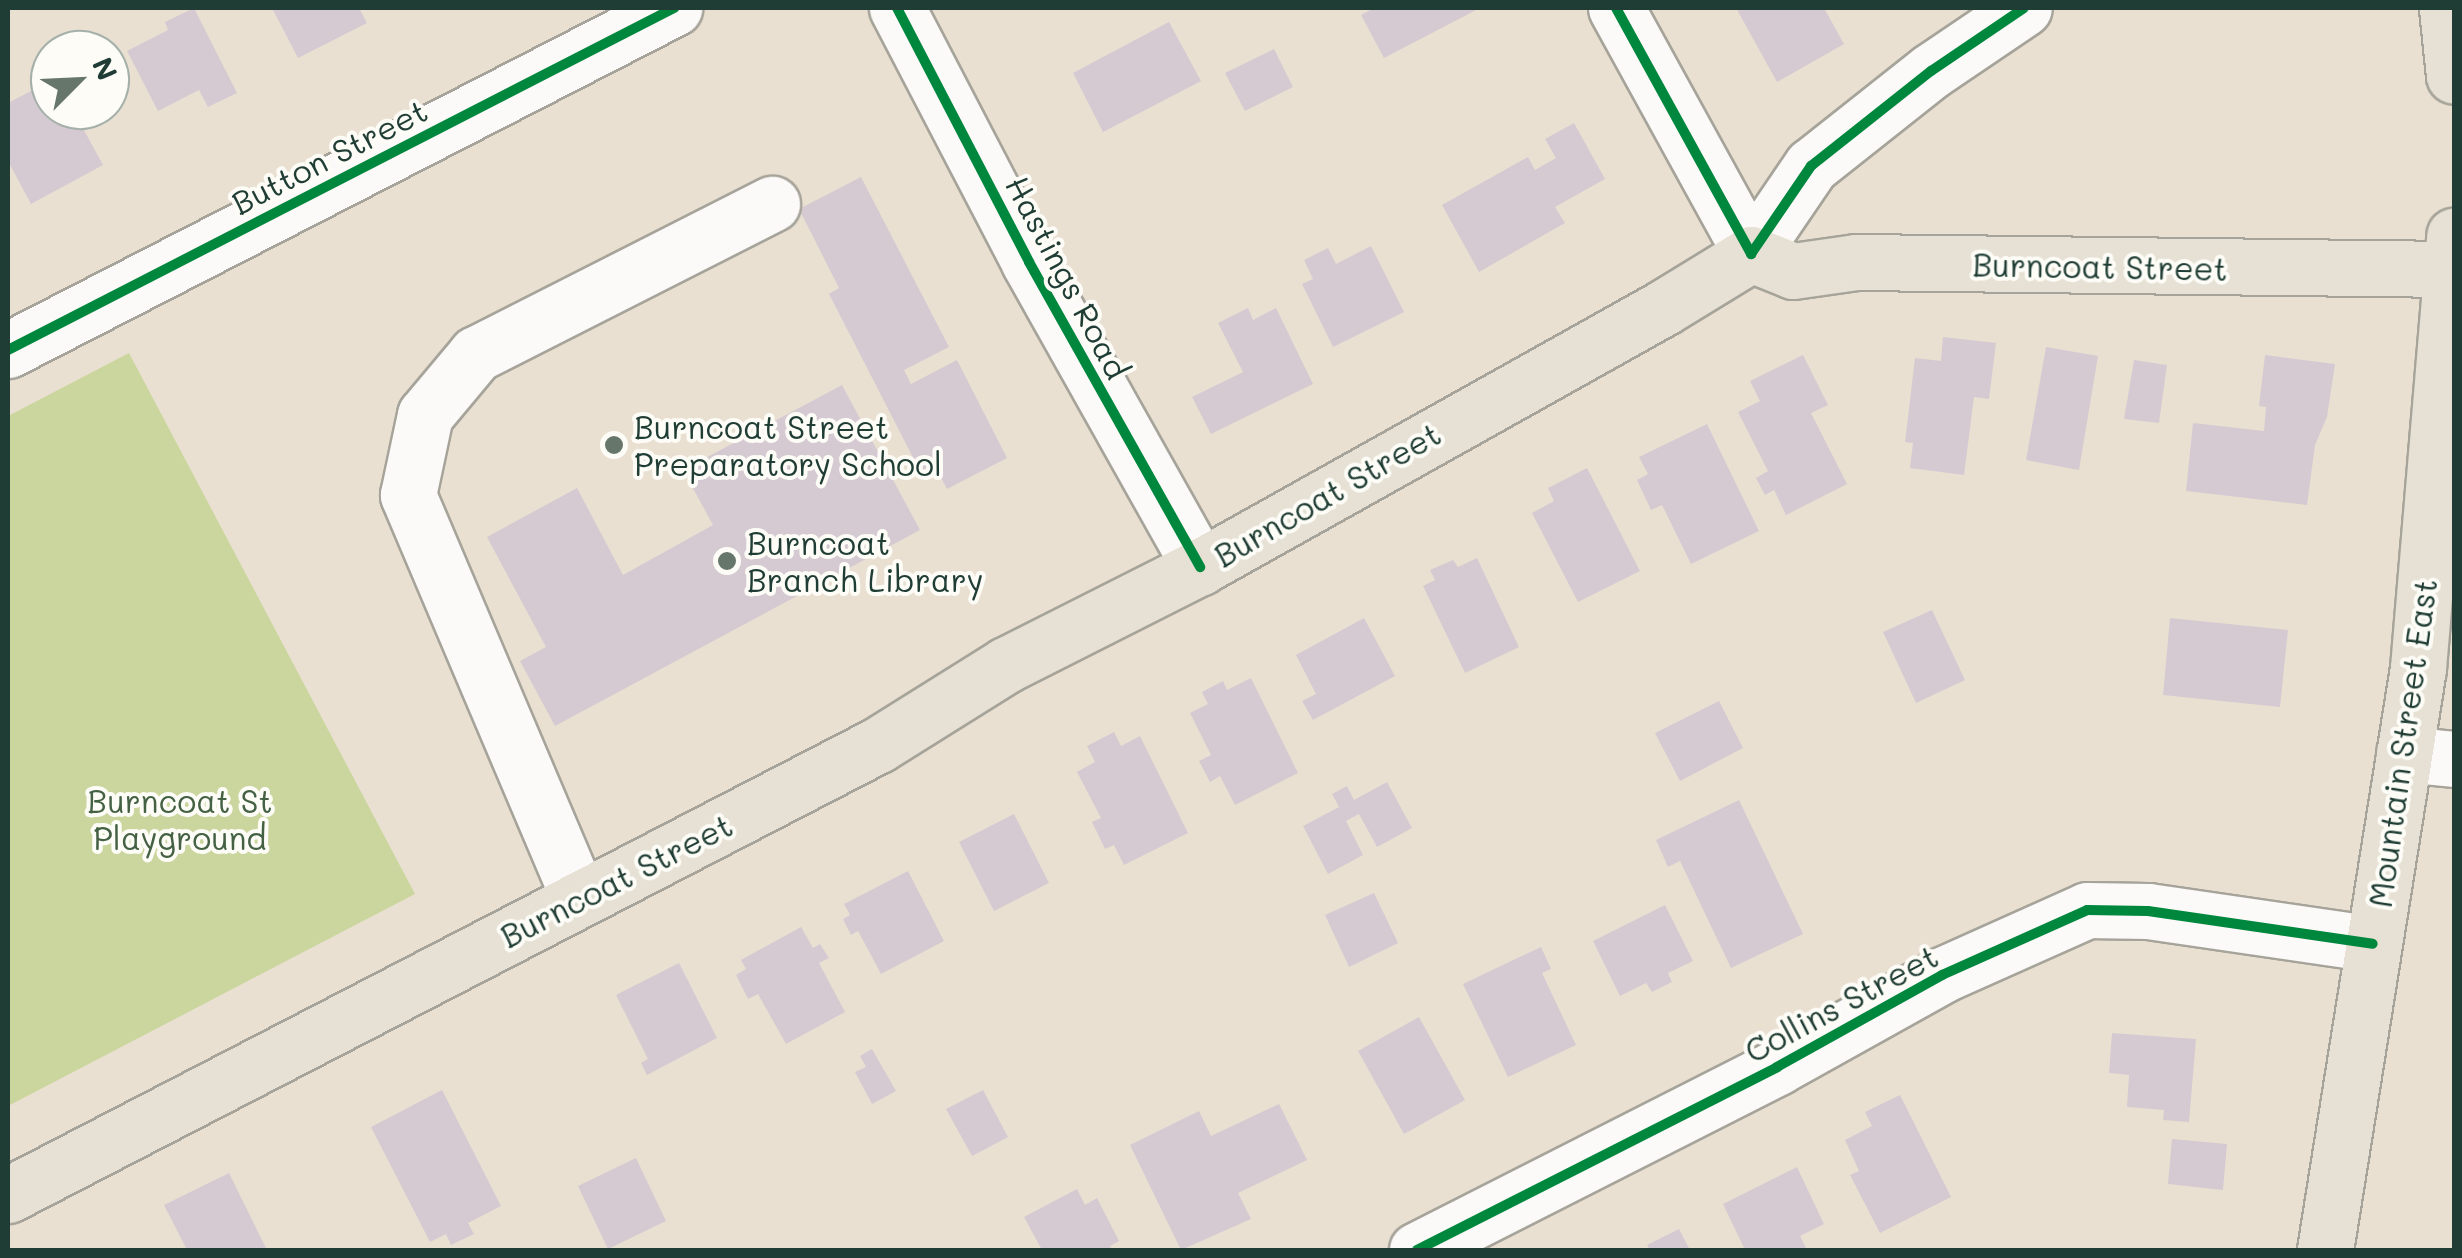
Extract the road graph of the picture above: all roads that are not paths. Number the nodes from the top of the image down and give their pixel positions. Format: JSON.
{"nodes":[{"id":1,"x":674,"y":8,"type":"edge"},
{"id":2,"x":897,"y":8,"type":"edge"},
{"id":3,"x":1616,"y":8,"type":"edge"},
{"id":4,"x":2024,"y":8,"type":"edge"},
{"id":5,"x":2446,"y":8,"type":"edge"},
{"id":6,"x":2454,"y":76,"type":"edge"},
{"id":7,"x":772,"y":204,"type":"dead end"},
{"id":8,"x":1751,"y":254,"type":"junction"},
{"id":9,"x":2453,"y":257,"type":"edge"},
{"id":10,"x":8,"y":350,"type":"edge"},
{"id":11,"x":2448,"y":384,"type":"edge"},
{"id":12,"x":1200,"y":566,"type":"junction"},
{"id":13,"x":2429,"y":757,"type":"edge"},
{"id":14,"x":579,"y":898,"type":"junction"},
{"id":15,"x":2373,"y":944,"type":"junction"},
{"id":16,"x":8,"y":1194,"type":"edge"},
{"id":17,"x":1417,"y":1250,"type":"edge"},
{"id":18,"x":2325,"y":1250,"type":"edge"}],
"edges":[{"from":1,"to":10,"type":"street","name":"Button Street"},
{"from":2,"to":12,"type":"street","name":"Hastings Road"},
{"from":3,"to":8,"type":"street"},
{"from":4,"to":8,"type":"street"},
{"from":5,"to":6,"type":"main road"},
{"from":7,"to":14,"type":"street"},
{"from":8,"to":9,"type":"main road","name":"Burncoat Street"},
{"from":8,"to":12,"type":"main road","name":"Burncoat Street"},
{"from":9,"to":11,"type":"main road","name":"Mountain Street East"},
{"from":11,"to":13,"type":"main road","name":"Mountain Street East"},
{"from":12,"to":14,"type":"main road","name":"Burncoat Street"},
{"from":13,"to":15,"type":"main road","name":"Mountain Street East"},
{"from":14,"to":16,"type":"main road","name":"Burncoat Street"},
{"from":15,"to":17,"type":"street","name":"Collins Street"},
{"from":15,"to":18,"type":"main road","name":"Mountain Street East"}]}
